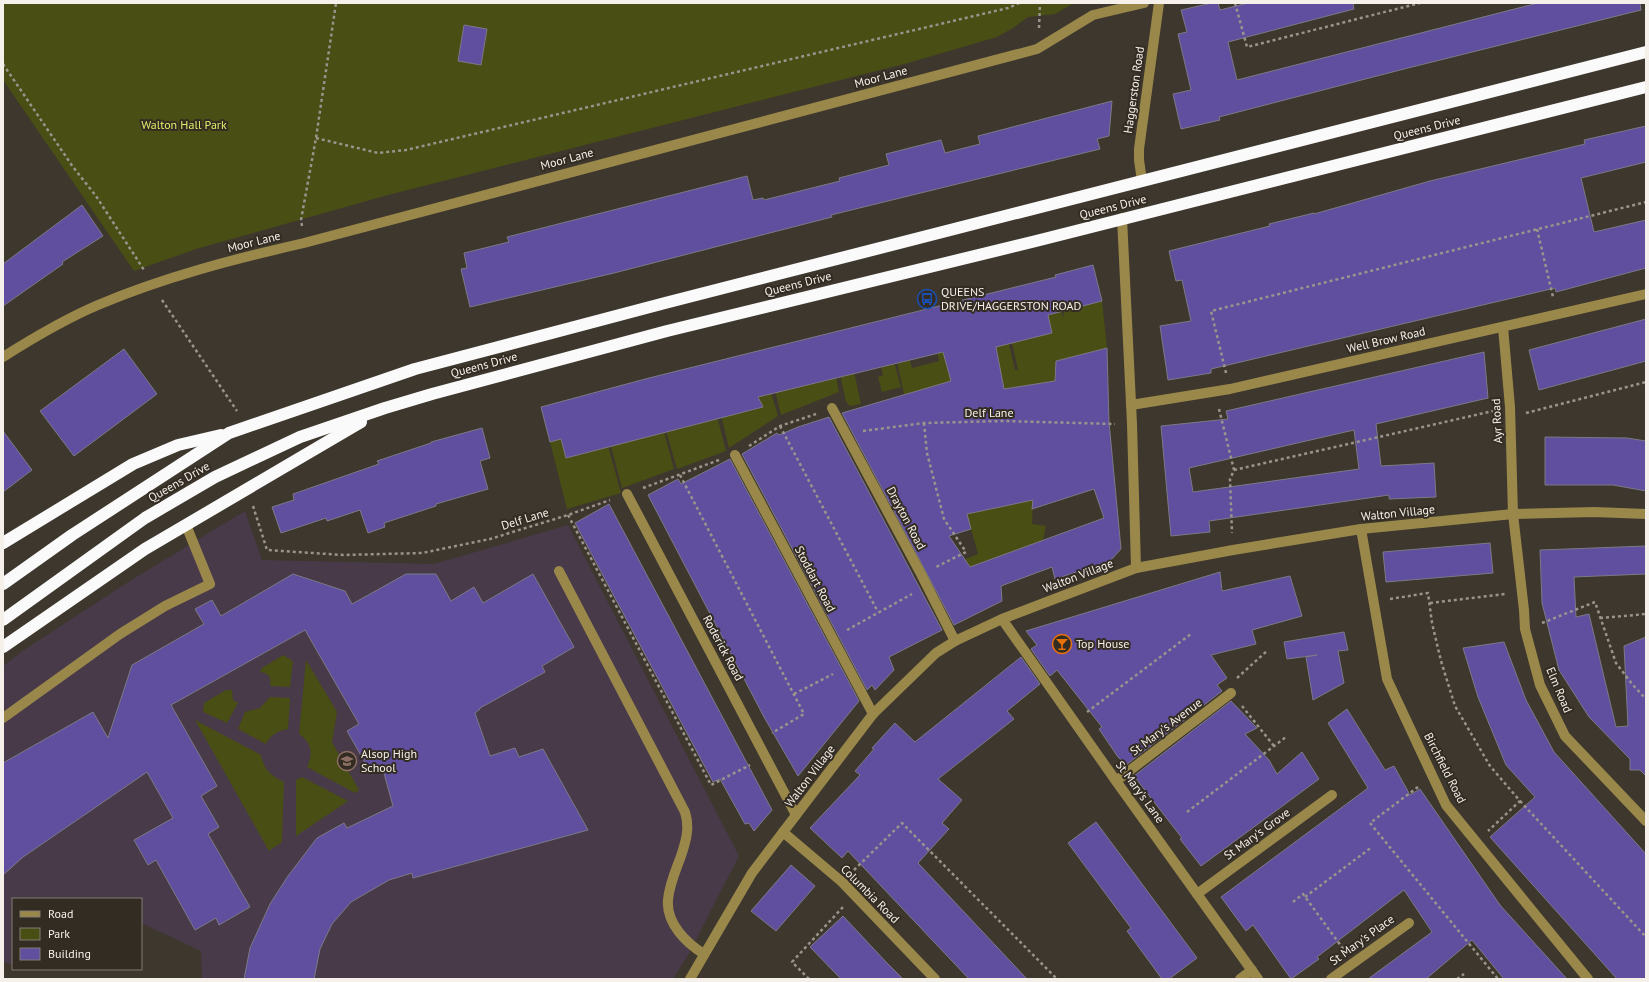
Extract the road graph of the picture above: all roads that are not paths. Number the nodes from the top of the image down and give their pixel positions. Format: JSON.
{"nodes":[{"id":1,"x":1144,"y":3,"type":"edge"},
{"id":2,"x":1159,"y":3,"type":"edge"},
{"id":3,"x":1646,"y":52,"type":"edge"},
{"id":4,"x":1646,"y":87,"type":"edge"},
{"id":5,"x":1142,"y":181,"type":"junction"},
{"id":6,"x":1122,"y":218,"type":"junction"},
{"id":7,"x":1646,"y":294,"type":"edge"},
{"id":8,"x":1503,"y":326,"type":"junction"},
{"id":9,"x":3,"y":357,"type":"edge"},
{"id":10,"x":1131,"y":405,"type":"junction"},
{"id":11,"x":385,"y":408,"type":"junction"},
{"id":12,"x":832,"y":408,"type":"road end"},
{"id":13,"x":229,"y":433,"type":"junction"},
{"id":14,"x":735,"y":455,"type":"road end"},
{"id":15,"x":627,"y":494,"type":"road end"},
{"id":16,"x":1513,"y":514,"type":"junction"},
{"id":17,"x":1646,"y":514,"type":"edge"},
{"id":18,"x":186,"y":525,"type":"junction"},
{"id":19,"x":1362,"y":529,"type":"junction"},
{"id":20,"x":3,"y":543,"type":"edge"},
{"id":21,"x":1136,"y":568,"type":"junction"},
{"id":22,"x":558,"y":571,"type":"dead end"},
{"id":23,"x":3,"y":584,"type":"edge"},
{"id":24,"x":1002,"y":619,"type":"junction"},
{"id":25,"x":3,"y":620,"type":"edge"},
{"id":26,"x":955,"y":641,"type":"junction"},
{"id":27,"x":3,"y":647,"type":"edge"},
{"id":28,"x":1231,"y":693,"type":"road end"},
{"id":29,"x":873,"y":714,"type":"junction"},
{"id":30,"x":3,"y":718,"type":"edge"},
{"id":31,"x":1116,"y":781,"type":"junction"},
{"id":32,"x":1332,"y":795,"type":"dead end"},
{"id":33,"x":796,"y":815,"type":"junction"},
{"id":34,"x":1646,"y":821,"type":"edge"},
{"id":35,"x":783,"y":832,"type":"junction"},
{"id":36,"x":1197,"y":894,"type":"junction"},
{"id":37,"x":1409,"y":922,"type":"dead end"},
{"id":38,"x":704,"y":954,"type":"junction"},
{"id":39,"x":1252,"y":970,"type":"junction"},
{"id":40,"x":690,"y":979,"type":"edge"},
{"id":41,"x":935,"y":979,"type":"edge"},
{"id":42,"x":1240,"y":979,"type":"edge"},
{"id":43,"x":1258,"y":979,"type":"edge"},
{"id":44,"x":1331,"y":979,"type":"edge"},
{"id":45,"x":1588,"y":979,"type":"edge"}],
"edges":[{"from":1,"to":9,"type":"street","name":"Moor Lane"},
{"from":2,"to":5,"type":"street","name":"Haggerston Road"},
{"from":3,"to":5,"type":"highway","name":"Queens Drive"},
{"from":4,"to":6,"type":"highway","name":"Queens Drive"},
{"from":5,"to":13,"type":"highway","name":"Queens Drive"},
{"from":6,"to":10,"type":"street"},
{"from":6,"to":11,"type":"highway","name":"Queens Drive"},
{"from":7,"to":8,"type":"street","name":"Well Brow Road"},
{"from":8,"to":10,"type":"street","name":"Well Brow Road"},
{"from":8,"to":16,"type":"street","name":"Ayr Road"},
{"from":10,"to":21,"type":"street"},
{"from":11,"to":18,"type":"highway"},
{"from":11,"to":25,"type":"highway","name":"Queens Drive"},
{"from":12,"to":26,"type":"street","name":"Drayton Road"},
{"from":13,"to":20,"type":"highway"},
{"from":13,"to":23,"type":"highway","name":"Queens Drive"},
{"from":14,"to":29,"type":"street","name":"Stoddart Road"},
{"from":15,"to":33,"type":"street","name":"Roderick Road"},
{"from":16,"to":17,"type":"street","name":"Walton Village"},
{"from":16,"to":19,"type":"street","name":"Walton Village"},
{"from":16,"to":34,"type":"street","name":"Elm Road"},
{"from":18,"to":27,"type":"highway"},
{"from":18,"to":30,"type":"street"},
{"from":19,"to":21,"type":"street","name":"Walton Village"},
{"from":19,"to":45,"type":"street","name":"Birchfield Road"},
{"from":21,"to":24,"type":"street","name":"Walton Village"},
{"from":22,"to":38,"type":"street"},
{"from":24,"to":26,"type":"street","name":"Walton Village"},
{"from":24,"to":31,"type":"street","name":"St Mary's Lane"},
{"from":26,"to":29,"type":"street","name":"Walton Village"},
{"from":28,"to":31,"type":"street","name":"St Mary's Avenue"},
{"from":29,"to":33,"type":"street","name":"Walton Village"},
{"from":31,"to":36,"type":"street","name":"St Mary's Lane"},
{"from":32,"to":36,"type":"street","name":"St Mary's Grove"},
{"from":33,"to":35,"type":"street","name":"Walton Village"},
{"from":35,"to":38,"type":"street","name":"Walton Village"},
{"from":35,"to":41,"type":"street","name":"Columbia Road"},
{"from":36,"to":39,"type":"street","name":"St Mary's Lane"},
{"from":37,"to":44,"type":"street","name":"St Mary's Place"},
{"from":38,"to":40,"type":"street","name":"Walton Village"},
{"from":39,"to":42,"type":"street"},
{"from":39,"to":43,"type":"street","name":"St Mary's Lane"}]}
